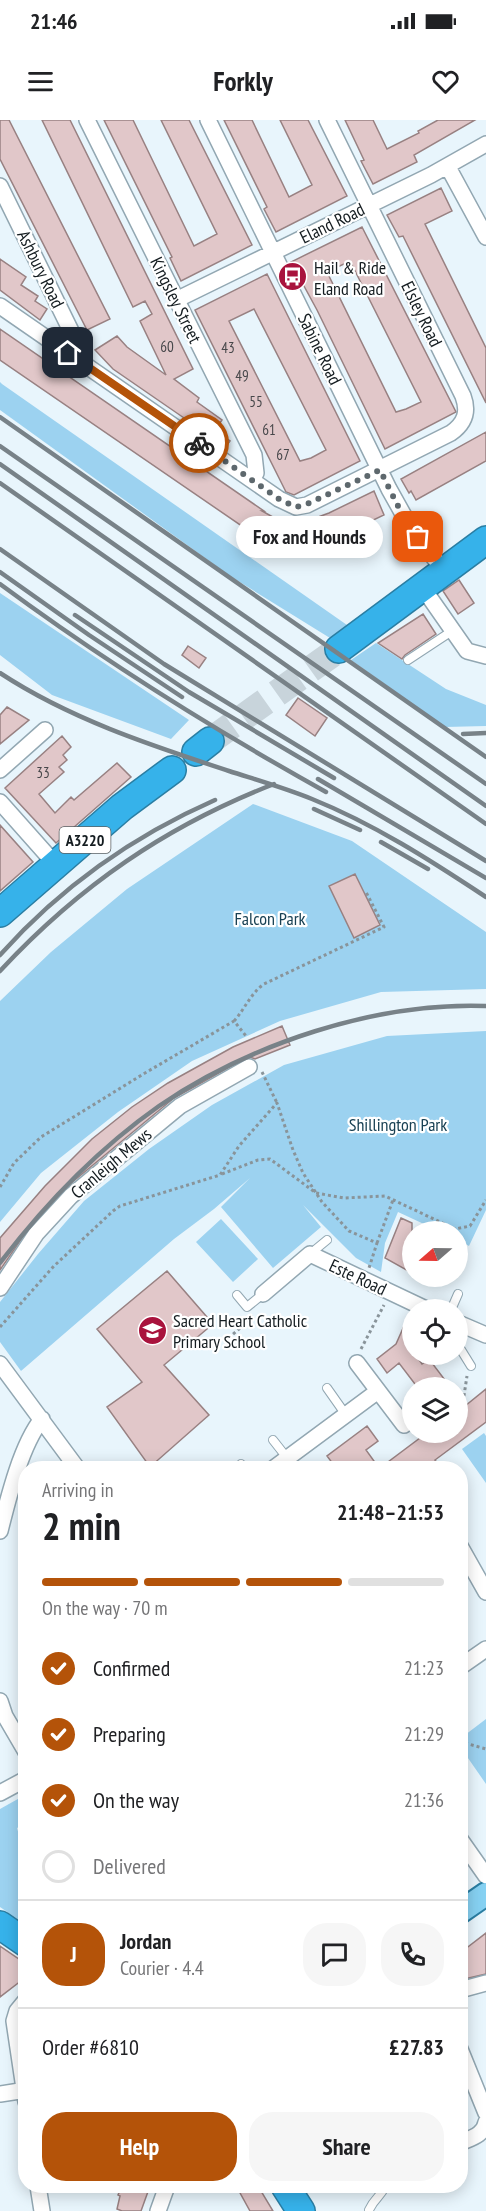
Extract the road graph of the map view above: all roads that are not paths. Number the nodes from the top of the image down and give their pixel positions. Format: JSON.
{"nodes":[{"id":1,"x":87,"y":120,"type":"edge"},
{"id":2,"x":208,"y":120,"type":"edge"},
{"id":3,"x":327,"y":120,"type":"edge"},
{"id":4,"x":486,"y":144,"type":"edge"},
{"id":5,"x":448,"y":166,"type":"junction"},
{"id":6,"x":0,"y":186,"type":"edge"},
{"id":7,"x":369,"y":205,"type":"junction"},
{"id":8,"x":486,"y":237,"type":"edge"},
{"id":9,"x":272,"y":252,"type":"junction"},
{"id":10,"x":176,"y":300,"type":"junction"},
{"id":11,"x":0,"y":306,"type":"edge"},
{"id":12,"x":68,"y":353,"type":"junction"},
{"id":13,"x":380,"y":470,"type":"junction"},
{"id":14,"x":252,"y":480,"type":"junction"},
{"id":15,"x":486,"y":540,"type":"edge"},
{"id":16,"x":444,"y":571,"type":"junction"},
{"id":17,"x":423,"y":588,"type":"junction"},
{"id":18,"x":452,"y":631,"type":"junction"},
{"id":19,"x":339,"y":649,"type":"tunnel mouth"},
{"id":20,"x":486,"y":657,"type":"edge"},
{"id":21,"x":408,"y":660,"type":"dead end"},
{"id":22,"x":45,"y":730,"type":"dead end"},
{"id":23,"x":0,"y":770,"type":"edge"},
{"id":24,"x":172,"y":770,"type":"dead end"},
{"id":25,"x":0,"y":802,"type":"edge"},
{"id":26,"x":56,"y":865,"type":"junction"},
{"id":27,"x":0,"y":913,"type":"edge"},
{"id":28,"x":255,"y":1069,"type":"road end"},
{"id":29,"x":327,"y":1240,"type":"dead end"},
{"id":30,"x":310,"y":1254,"type":"junction"},
{"id":31,"x":0,"y":1288,"type":"edge"},
{"id":32,"x":263,"y":1294,"type":"joint"},
{"id":33,"x":458,"y":1294,"type":"dead end"},
{"id":34,"x":237,"y":1295,"type":"dead end"},
{"id":35,"x":404,"y":1299,"type":"edge"},
{"id":36,"x":456,"y":1299,"type":"edge"},
{"id":37,"x":468,"y":1327,"type":"edge"},
{"id":38,"x":486,"y":1335,"type":"edge"},
{"id":39,"x":468,"y":1361,"type":"edge"},
{"id":40,"x":357,"y":1363,"type":"road end"},
{"id":41,"x":0,"y":1364,"type":"edge"},
{"id":42,"x":471,"y":1366,"type":"road end"},
{"id":43,"x":327,"y":1388,"type":"dead end"},
{"id":44,"x":378,"y":1391,"type":"junction"},
{"id":45,"x":346,"y":1415,"type":"junction"},
{"id":46,"x":42,"y":1419,"type":"junction"},
{"id":47,"x":402,"y":1422,"type":"edge"},
{"id":48,"x":273,"y":1440,"type":"dead end"},
{"id":49,"x":21,"y":1461,"type":"edge"},
{"id":50,"x":71,"y":1461,"type":"edge"},
{"id":51,"x":289,"y":1461,"type":"edge"},
{"id":52,"x":294,"y":1461,"type":"edge"},
{"id":53,"x":18,"y":1470,"type":"edge"},
{"id":54,"x":0,"y":1531,"type":"edge"},
{"id":55,"x":468,"y":1560,"type":"edge"},
{"id":56,"x":486,"y":1592,"type":"edge"},
{"id":57,"x":486,"y":1649,"type":"edge"},
{"id":58,"x":468,"y":1662,"type":"edge"},
{"id":59,"x":0,"y":1701,"type":"edge"},
{"id":60,"x":18,"y":1738,"type":"edge"},
{"id":61,"x":18,"y":1783,"type":"edge"},
{"id":62,"x":0,"y":1793,"type":"edge"},
{"id":63,"x":468,"y":1850,"type":"edge"},
{"id":64,"x":486,"y":1876,"type":"edge"},
{"id":65,"x":486,"y":1894,"type":"edge"},
{"id":66,"x":468,"y":1906,"type":"edge"},
{"id":67,"x":0,"y":1925,"type":"edge"},
{"id":68,"x":18,"y":1937,"type":"edge"},
{"id":69,"x":486,"y":1983,"type":"edge"},
{"id":70,"x":468,"y":1988,"type":"edge"},
{"id":71,"x":18,"y":2014,"type":"edge"},
{"id":72,"x":18,"y":2048,"type":"edge"},
{"id":73,"x":468,"y":2069,"type":"edge"},
{"id":74,"x":0,"y":2094,"type":"edge"},
{"id":75,"x":18,"y":2094,"type":"edge"},
{"id":76,"x":486,"y":2113,"type":"edge"},
{"id":77,"x":486,"y":2122,"type":"edge"},
{"id":78,"x":468,"y":2139,"type":"edge"},
{"id":79,"x":39,"y":2193,"type":"edge"},
{"id":80,"x":164,"y":2193,"type":"edge"},
{"id":81,"x":289,"y":2193,"type":"edge"},
{"id":82,"x":382,"y":2193,"type":"edge"},
{"id":83,"x":369,"y":2210,"type":"edge"},
{"id":84,"x":42,"y":2211,"type":"edge"},
{"id":85,"x":158,"y":2211,"type":"edge"},
{"id":86,"x":301,"y":2211,"type":"edge"}],
"edges":[{"from":1,"to":10,"type":"street","name":"Kingsley Street"},
{"from":2,"to":9,"type":"street","name":"Sabine Road"},
{"from":3,"to":7,"type":"street","name":"Elsley Road"},
{"from":4,"to":5,"type":"street","name":"Eland Road"},
{"from":5,"to":7,"type":"street","name":"Eland Road"},
{"from":5,"to":8,"type":"street"},
{"from":6,"to":12,"type":"street","name":"Ashbury Road"},
{"from":7,"to":9,"type":"street","name":"Eland Road"},
{"from":7,"to":13,"type":"street","name":"Elsley Road"},
{"from":9,"to":10,"type":"street","name":"Eland Road"},
{"from":9,"to":13,"type":"street","name":"Sabine Road"},
{"from":10,"to":14,"type":"street","name":"Kingsley Street"},
{"from":11,"to":12,"type":"street"},
{"from":12,"to":14,"type":"street"},
{"from":13,"to":14,"type":"street"},
{"from":13,"to":16,"type":"street","name":"Sabine Road"},
{"from":15,"to":16,"type":"highway"},
{"from":16,"to":17,"type":"highway"},
{"from":17,"to":18,"type":"street"},
{"from":17,"to":19,"type":"highway"},
{"from":18,"to":20,"type":"street"},
{"from":18,"to":21,"type":"lane"},
{"from":22,"to":23,"type":"street"},
{"from":24,"to":26,"type":"highway","number":"A3220"},
{"from":25,"to":26,"type":"street"},
{"from":26,"to":27,"type":"highway","number":"A3220"},
{"from":28,"to":31,"type":"street","name":"Cranleigh Mews"},
{"from":29,"to":30,"type":"lane"},
{"from":30,"to":32,"type":"street","name":"Este Road"},
{"from":30,"to":35,"type":"street","name":"Este Road"},
{"from":32,"to":34,"type":"lane"},
{"from":33,"to":36,"type":"lane"},
{"from":37,"to":38,"type":"street"},
{"from":39,"to":42,"type":"lane"},
{"from":40,"to":44,"type":"street"},
{"from":41,"to":46,"type":"street"},
{"from":43,"to":45,"type":"lane"},
{"from":44,"to":45,"type":"street"},
{"from":44,"to":47,"type":"street"},
{"from":45,"to":52,"type":"street"},
{"from":46,"to":49,"type":"street"},
{"from":46,"to":50,"type":"street"},
{"from":48,"to":51,"type":"lane"},
{"from":53,"to":54,"type":"street"},
{"from":55,"to":56,"type":"street"},
{"from":57,"to":58,"type":"street"},
{"from":59,"to":60,"type":"street"},
{"from":61,"to":62,"type":"street"},
{"from":63,"to":64,"type":"street"},
{"from":65,"to":66,"type":"main road"},
{"from":67,"to":68,"type":"highway"},
{"from":69,"to":70,"type":"street"},
{"from":71,"to":72,"type":"street"},
{"from":73,"to":76,"type":"street"},
{"from":74,"to":75,"type":"street"},
{"from":77,"to":78,"type":"street"},
{"from":79,"to":84,"type":"street"},
{"from":80,"to":85,"type":"street"},
{"from":81,"to":86,"type":"highway"},
{"from":82,"to":83,"type":"lane"}]}
